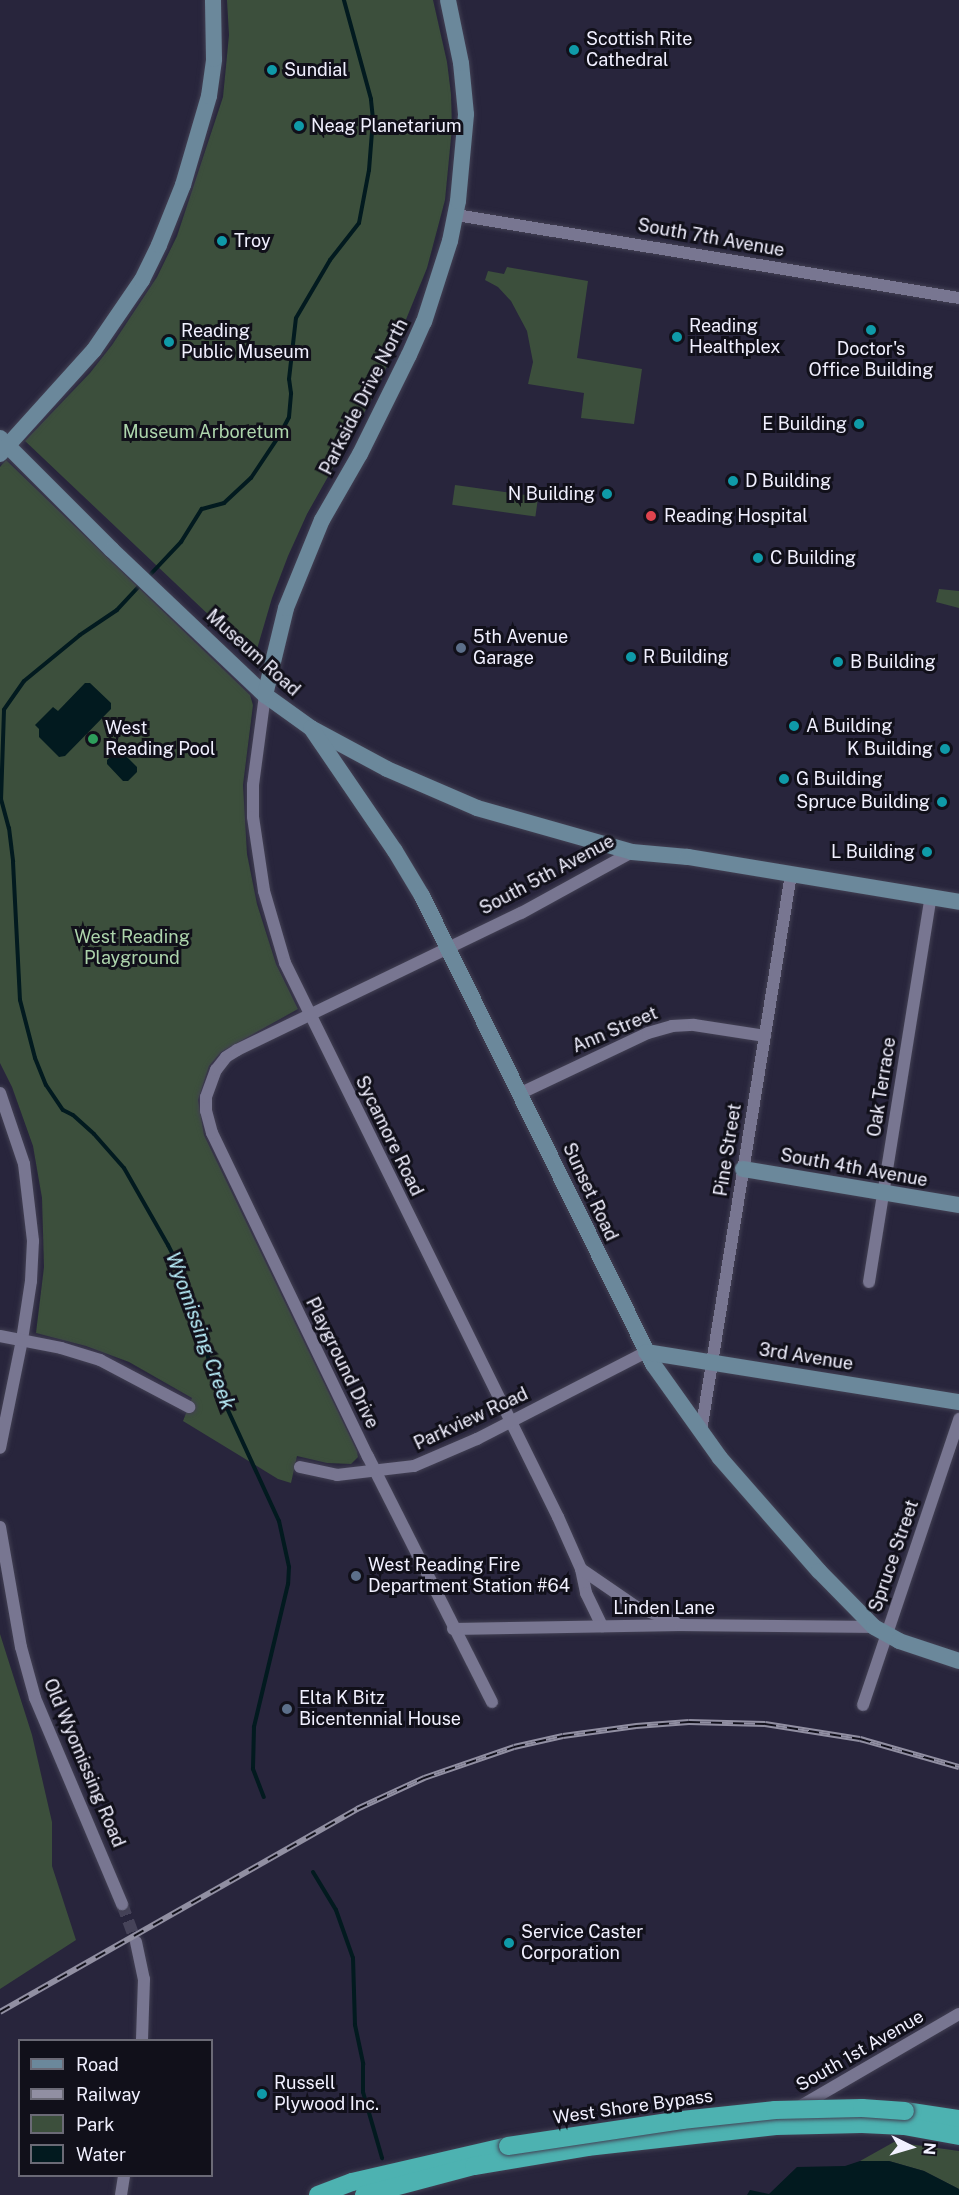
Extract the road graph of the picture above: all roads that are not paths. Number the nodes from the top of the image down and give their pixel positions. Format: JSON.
{"nodes":[{"id":1,"x":213,"y":0,"type":"edge"},
{"id":2,"x":447,"y":0,"type":"edge"},
{"id":3,"x":456,"y":214,"type":"junction"},
{"id":4,"x":959,"y":298,"type":"edge"},
{"id":5,"x":2,"y":446,"type":"edge"},
{"id":6,"x":265,"y":695,"type":"junction"},
{"id":7,"x":311,"y":728,"type":"junction"},
{"id":8,"x":632,"y":852,"type":"junction"},
{"id":9,"x":791,"y":874,"type":"junction"},
{"id":10,"x":931,"y":897,"type":"junction"},
{"id":11,"x":959,"y":902,"type":"edge"},
{"id":12,"x":449,"y":948,"type":"junction"},
{"id":13,"x":310,"y":1015,"type":"junction"},
{"id":14,"x":765,"y":1036,"type":"junction"},
{"id":15,"x":247,"y":1045,"type":"joint"},
{"id":16,"x":0,"y":1093,"type":"edge"},
{"id":17,"x":521,"y":1093,"type":"junction"},
{"id":18,"x":743,"y":1169,"type":"junction"},
{"id":19,"x":883,"y":1193,"type":"junction"},
{"id":20,"x":959,"y":1205,"type":"edge"},
{"id":21,"x":869,"y":1282,"type":"dead end"},
{"id":22,"x":0,"y":1336,"type":"edge"},
{"id":23,"x":22,"y":1341,"type":"junction"},
{"id":24,"x":646,"y":1352,"type":"junction"},
{"id":25,"x":712,"y":1361,"type":"junction"},
{"id":26,"x":959,"y":1402,"type":"edge"},
{"id":27,"x":189,"y":1407,"type":"dead end"},
{"id":28,"x":959,"y":1419,"type":"edge"},
{"id":29,"x":509,"y":1422,"type":"junction"},
{"id":30,"x":701,"y":1431,"type":"junction"},
{"id":31,"x":0,"y":1448,"type":"edge"},
{"id":32,"x":300,"y":1467,"type":"dead end"},
{"id":33,"x":376,"y":1472,"type":"junction"},
{"id":34,"x":0,"y":1527,"type":"edge"},
{"id":35,"x":581,"y":1569,"type":"junction"},
{"id":36,"x":682,"y":1625,"type":"junction"},
{"id":37,"x":602,"y":1626,"type":"junction"},
{"id":38,"x":453,"y":1629,"type":"junction"},
{"id":39,"x":880,"y":1630,"type":"junction"},
{"id":40,"x":959,"y":1661,"type":"edge"},
{"id":41,"x":492,"y":1702,"type":"dead end"},
{"id":42,"x":863,"y":1705,"type":"dead end"},
{"id":43,"x":122,"y":1904,"type":"tunnel mouth"},
{"id":44,"x":136,"y":1942,"type":"tunnel mouth"},
{"id":45,"x":959,"y":2014,"type":"edge"},
{"id":46,"x":142,"y":2039,"type":"edge"},
{"id":47,"x":779,"y":2117,"type":"dead end"},
{"id":48,"x":904,"y":2119,"type":"junction"},
{"id":49,"x":959,"y":2119,"type":"edge"},
{"id":50,"x":959,"y":2136,"type":"edge"},
{"id":51,"x":510,"y":2153,"type":"junction"},
{"id":52,"x":124,"y":2177,"type":"edge"},
{"id":53,"x":120,"y":2195,"type":"edge"},
{"id":54,"x":318,"y":2195,"type":"edge"},
{"id":55,"x":364,"y":2195,"type":"edge"}],
"edges":[{"from":1,"to":5,"type":"street"},
{"from":2,"to":3,"type":"street","name":"Parkside Drive North"},
{"from":3,"to":4,"type":"street","name":"South 7th Avenue"},
{"from":3,"to":6,"type":"street","name":"Parkside Drive North"},
{"from":5,"to":6,"type":"street","name":"Museum Road"},
{"from":6,"to":7,"type":"street","name":"Museum Road"},
{"from":6,"to":13,"type":"street","name":"Sycamore Road"},
{"from":7,"to":8,"type":"street","name":"Museum Road"},
{"from":7,"to":12,"type":"street","name":"Sunset Road"},
{"from":8,"to":9,"type":"street","name":"South 5th Avenue"},
{"from":8,"to":12,"type":"street","name":"South 5th Avenue"},
{"from":9,"to":10,"type":"street","name":"South 5th Avenue"},
{"from":9,"to":14,"type":"street","name":"Pine Street"},
{"from":10,"to":11,"type":"street","name":"South 5th Avenue"},
{"from":10,"to":19,"type":"street","name":"Oak Terrace"},
{"from":12,"to":13,"type":"street","name":"South 5th Avenue"},
{"from":12,"to":17,"type":"street","name":"Sunset Road"},
{"from":13,"to":15,"type":"street","name":"South 5th Avenue"},
{"from":13,"to":29,"type":"street","name":"Sycamore Road"},
{"from":14,"to":17,"type":"street","name":"Ann Street"},
{"from":14,"to":18,"type":"street","name":"Pine Street"},
{"from":15,"to":33,"type":"street","name":"Playground Drive"},
{"from":16,"to":23,"type":"street"},
{"from":17,"to":24,"type":"street","name":"Sunset Road"},
{"from":18,"to":19,"type":"street","name":"South 4th Avenue"},
{"from":18,"to":25,"type":"street","name":"Pine Street"},
{"from":19,"to":20,"type":"street","name":"South 4th Avenue"},
{"from":19,"to":21,"type":"street","name":"Oak Terrace"},
{"from":22,"to":23,"type":"street"},
{"from":23,"to":27,"type":"street"},
{"from":23,"to":31,"type":"street"},
{"from":24,"to":25,"type":"street","name":"3rd Avenue"},
{"from":24,"to":29,"type":"street","name":"Parkview Road"},
{"from":24,"to":30,"type":"street","name":"Sunset Road"},
{"from":25,"to":26,"type":"street","name":"3rd Avenue"},
{"from":25,"to":30,"type":"street","name":"Pine Street"},
{"from":28,"to":39,"type":"street","name":"Spruce Street"},
{"from":29,"to":33,"type":"street","name":"Parkview Road"},
{"from":29,"to":35,"type":"street","name":"Sycamore Road"},
{"from":30,"to":39,"type":"street","name":"Sunset Road"},
{"from":32,"to":33,"type":"street","name":"Parkview Road"},
{"from":33,"to":38,"type":"street","name":"Playground Drive"},
{"from":34,"to":43,"type":"street","name":"Old Wyomissing Road"},
{"from":35,"to":36,"type":"street"},
{"from":35,"to":37,"type":"street","name":"Sycamore Road"},
{"from":36,"to":37,"type":"street","name":"Linden Lane"},
{"from":36,"to":39,"type":"street","name":"Linden Lane"},
{"from":37,"to":38,"type":"street","name":"Linden Lane"},
{"from":38,"to":41,"type":"street","name":"Playground Drive"},
{"from":39,"to":40,"type":"street"},
{"from":39,"to":42,"type":"street","name":"Spruce Street"},
{"from":44,"to":46,"type":"street"},
{"from":45,"to":47,"type":"street","name":"South 1st Avenue"},
{"from":48,"to":49,"type":"highway","name":"West Shore Bypass"},
{"from":48,"to":50,"type":"highway","name":"West Shore Bypass"},
{"from":48,"to":51,"type":"highway","name":"West Shore Bypass","bridge":true},
{"from":51,"to":54,"type":"highway","name":"West Shore Bypass"},
{"from":51,"to":55,"type":"highway","name":"West Shore Bypass"},
{"from":52,"to":53,"type":"street"}]}
